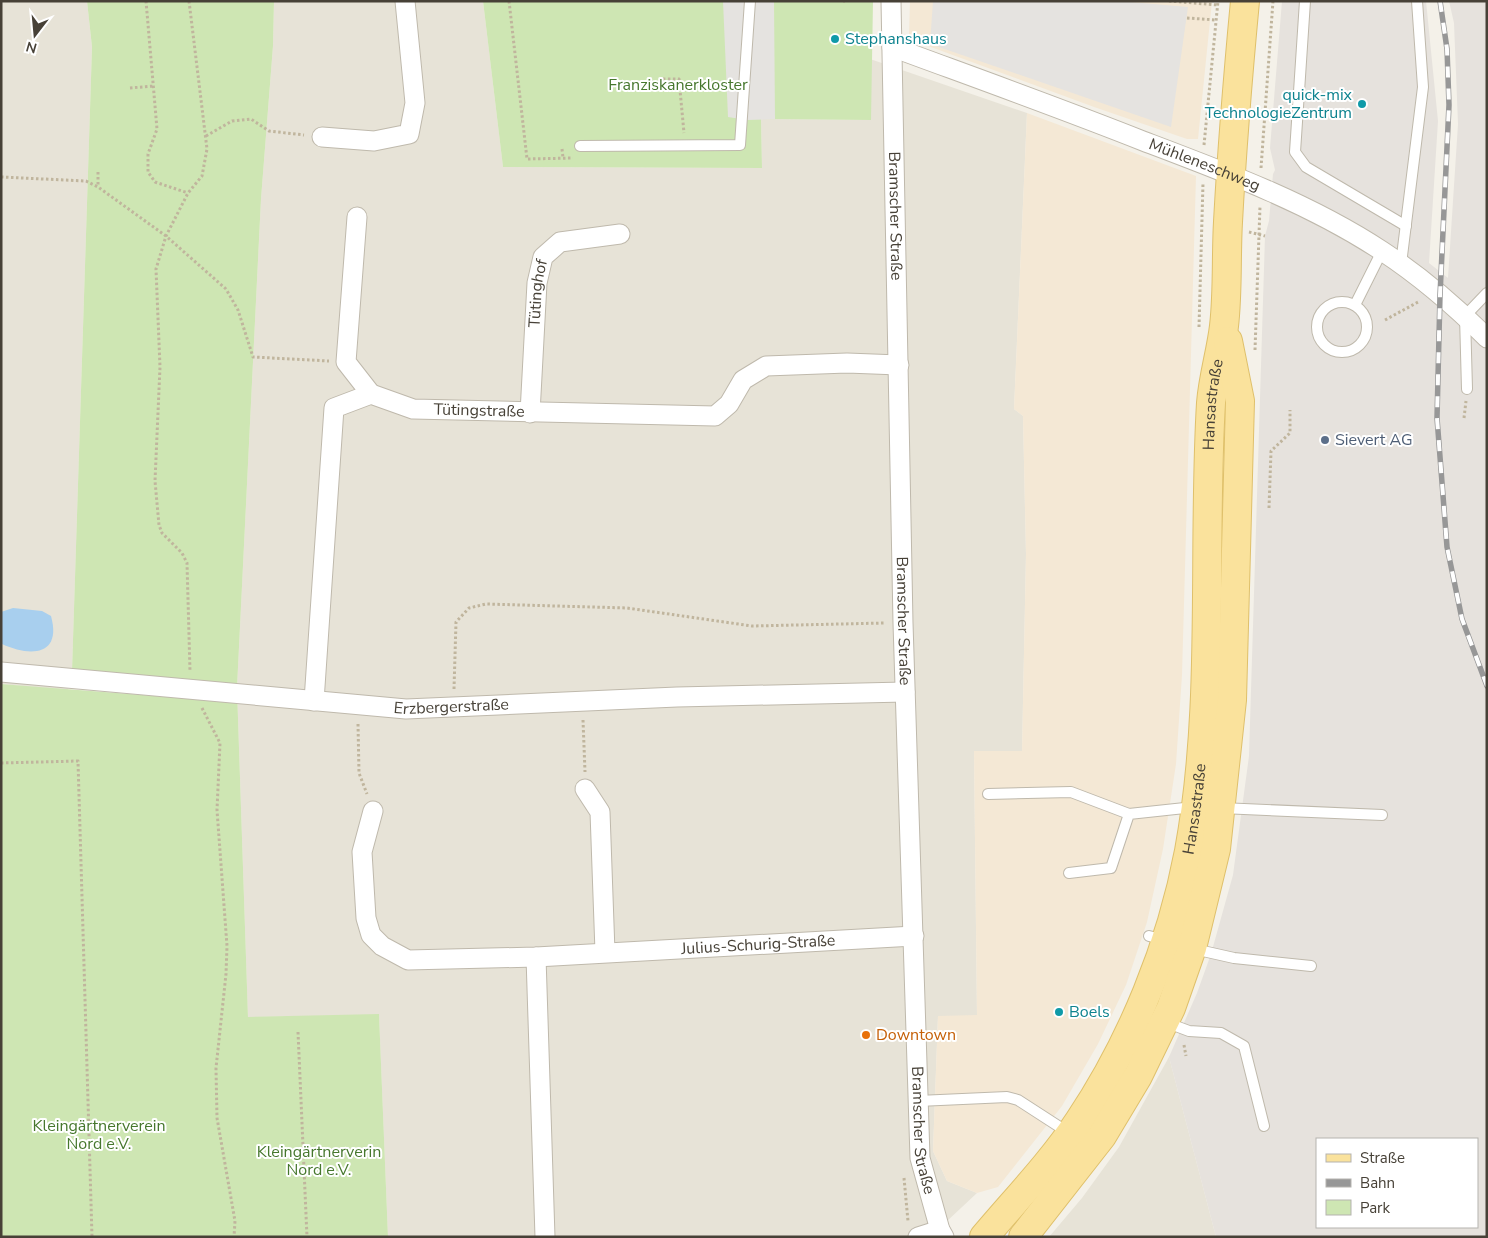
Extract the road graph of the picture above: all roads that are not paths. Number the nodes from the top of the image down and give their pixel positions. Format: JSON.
{"nodes":[{"id":1,"x":405,"y":1,"type":"edge"},
{"id":2,"x":750,"y":1,"type":"edge"},
{"id":3,"x":891,"y":1,"type":"edge"},
{"id":4,"x":1245,"y":1,"type":"edge"},
{"id":5,"x":1305,"y":1,"type":"edge"},
{"id":6,"x":1416,"y":1,"type":"edge"},
{"id":7,"x":892,"y":47,"type":"junction"},
{"id":8,"x":322,"y":137,"type":"road end"},
{"id":9,"x":580,"y":146,"type":"dead end"},
{"id":10,"x":1231,"y":174,"type":"junction"},
{"id":11,"x":357,"y":217,"type":"dead end"},
{"id":12,"x":1406,"y":226,"type":"junction"},
{"id":13,"x":620,"y":234,"type":"dead end"},
{"id":14,"x":1382,"y":251,"type":"junction"},
{"id":15,"x":1401,"y":264,"type":"junction"},
{"id":16,"x":1487,"y":293,"type":"edge"},
{"id":17,"x":1355,"y":305,"type":"junction"},
{"id":18,"x":1465,"y":316,"type":"junction"},
{"id":19,"x":1487,"y":338,"type":"edge"},
{"id":20,"x":899,"y":365,"type":"junction"},
{"id":21,"x":1467,"y":389,"type":"dead end"},
{"id":22,"x":372,"y":394,"type":"junction"},
{"id":23,"x":530,"y":413,"type":"junction"},
{"id":24,"x":1,"y":672,"type":"edge"},
{"id":25,"x":905,"y":692,"type":"junction"},
{"id":26,"x":314,"y":701,"type":"junction"},
{"id":27,"x":585,"y":789,"type":"road end"},
{"id":28,"x":988,"y":794,"type":"dead end"},
{"id":29,"x":1209,"y":808,"type":"junction"},
{"id":30,"x":373,"y":811,"type":"road end"},
{"id":31,"x":1129,"y":814,"type":"junction"},
{"id":32,"x":1382,"y":815,"type":"dead end"},
{"id":33,"x":1069,"y":873,"type":"dead end"},
{"id":34,"x":914,"y":936,"type":"junction"},
{"id":35,"x":1157,"y":938,"type":"junction"},
{"id":36,"x":1192,"y":948,"type":"junction"},
{"id":37,"x":605,"y":952,"type":"junction"},
{"id":38,"x":536,"y":957,"type":"junction"},
{"id":39,"x":1311,"y":966,"type":"dead end"},
{"id":40,"x":1134,"y":1009,"type":"junction"},
{"id":41,"x":1164,"y":1022,"type":"junction"},
{"id":42,"x":918,"y":1101,"type":"junction"},
{"id":43,"x":1264,"y":1126,"type":"dead end"},
{"id":44,"x":1069,"y":1133,"type":"junction"},
{"id":45,"x":942,"y":1233,"type":"edge"},
{"id":46,"x":545,"y":1237,"type":"edge"},
{"id":47,"x":918,"y":1237,"type":"edge"},
{"id":48,"x":984,"y":1237,"type":"edge"},
{"id":49,"x":1024,"y":1237,"type":"edge"}],
"edges":[{"from":1,"to":8,"type":"street"},
{"from":2,"to":9,"type":"lane"},
{"from":3,"to":7,"type":"street","name":"Bramscher Straße"},
{"from":4,"to":10,"type":"main road","name":"Hansastraße"},
{"from":5,"to":12,"type":"lane"},
{"from":6,"to":12,"type":"lane"},
{"from":7,"to":10,"type":"street","name":"Mühleneschweg"},
{"from":7,"to":20,"type":"street","name":"Bramscher Straße"},
{"from":10,"to":14,"type":"street","name":"Mühleneschweg"},
{"from":10,"to":29,"type":"main road","name":"Hansastraße"},
{"from":11,"to":22,"type":"street"},
{"from":12,"to":15,"type":"lane"},
{"from":13,"to":23,"type":"street","name":"Tütinghof"},
{"from":14,"to":15,"type":"street","name":"Mühleneschweg"},
{"from":14,"to":17,"type":"lane"},
{"from":15,"to":18,"type":"street","name":"Mühleneschweg"},
{"from":16,"to":18,"type":"lane"},
{"from":17,"to":17,"type":"lane"},
{"from":18,"to":19,"type":"street","name":"Mühleneschweg"},
{"from":18,"to":21,"type":"lane"},
{"from":20,"to":23,"type":"street","name":"Tütingstraße"},
{"from":20,"to":25,"type":"street","name":"Bramscher Straße"},
{"from":22,"to":23,"type":"street","name":"Tütingstraße"},
{"from":22,"to":26,"type":"street"},
{"from":24,"to":26,"type":"street","name":"Erzbergerstraße"},
{"from":25,"to":26,"type":"street","name":"Erzbergerstraße"},
{"from":25,"to":34,"type":"street","name":"Bramscher Straße"},
{"from":27,"to":37,"type":"street"},
{"from":28,"to":31,"type":"lane"},
{"from":29,"to":31,"type":"lane"},
{"from":29,"to":32,"type":"lane"},
{"from":29,"to":35,"type":"main road","name":"Hansastraße"},
{"from":29,"to":36,"type":"main road","name":"Hansastraße"},
{"from":30,"to":38,"type":"street","name":"Julius-Schurig-Straße"},
{"from":31,"to":33,"type":"lane"},
{"from":34,"to":37,"type":"street","name":"Julius-Schurig-Straße"},
{"from":34,"to":42,"type":"street","name":"Bramscher Straße"},
{"from":35,"to":36,"type":"lane"},
{"from":35,"to":40,"type":"main road","name":"Hansastraße"},
{"from":36,"to":39,"type":"lane"},
{"from":36,"to":41,"type":"main road","name":"Hansastraße"},
{"from":37,"to":38,"type":"street","name":"Julius-Schurig-Straße"},
{"from":38,"to":46,"type":"street"},
{"from":40,"to":41,"type":"lane"},
{"from":40,"to":44,"type":"main road","name":"Hansastraße"},
{"from":41,"to":43,"type":"lane"},
{"from":41,"to":49,"type":"main road","name":"Hansastraße"},
{"from":42,"to":44,"type":"lane"},
{"from":42,"to":45,"type":"street","name":"Bramscher Straße"},
{"from":44,"to":48,"type":"main road","name":"Hansastraße"},
{"from":45,"to":47,"type":"street"}]}
